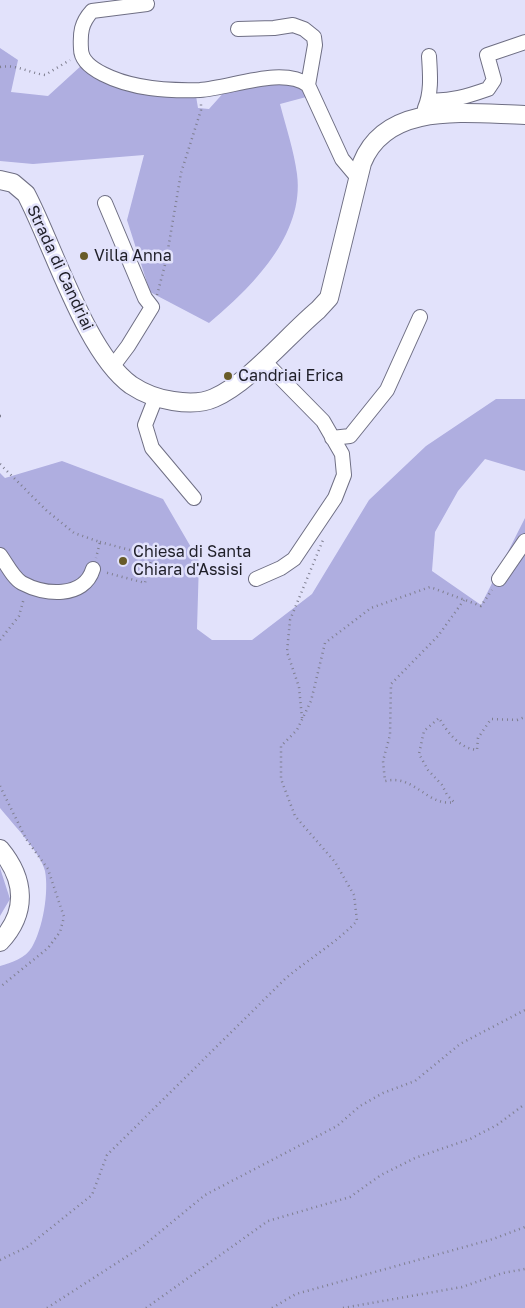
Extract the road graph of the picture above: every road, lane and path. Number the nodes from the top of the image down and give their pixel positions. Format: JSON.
{"nodes":[{"id":1,"x":147,"y":4,"type":"dead end"},
{"id":2,"x":238,"y":29,"type":"dead end"},
{"id":3,"x":525,"y":42,"type":"edge"},
{"id":4,"x":81,"y":53,"type":"junction"},
{"id":5,"x":429,"y":56,"type":"dead end"},
{"id":6,"x":0,"y":67,"type":"edge"},
{"id":7,"x":308,"y":85,"type":"junction"},
{"id":8,"x":425,"y":108,"type":"junction"},
{"id":9,"x":201,"y":110,"type":"dead end"},
{"id":10,"x":525,"y":115,"type":"edge"},
{"id":11,"x":358,"y":178,"type":"junction"},
{"id":12,"x":0,"y":180,"type":"edge"},
{"id":13,"x":105,"y":203,"type":"dead end"},
{"id":14,"x":152,"y":306,"type":"junction"},
{"id":15,"x":420,"y":317,"type":"dead end"},
{"id":16,"x":263,"y":360,"type":"junction"},
{"id":17,"x":113,"y":366,"type":"junction"},
{"id":18,"x":156,"y":397,"type":"junction"},
{"id":19,"x":332,"y":438,"type":"junction"},
{"id":20,"x":0,"y":464,"type":"edge"},
{"id":21,"x":194,"y":498,"type":"dead end"},
{"id":22,"x":324,"y":538,"type":"dead end"},
{"id":23,"x":525,"y":540,"type":"edge"},
{"id":24,"x":100,"y":542,"type":"junction"},
{"id":25,"x":0,"y":555,"type":"edge"},
{"id":26,"x":93,"y":569,"type":"junction"},
{"id":27,"x":256,"y":579,"type":"dead end"},
{"id":28,"x":499,"y":579,"type":"joint"},
{"id":29,"x":20,"y":582,"type":"junction"},
{"id":30,"x":464,"y":600,"type":"junction"},
{"id":31,"x":0,"y":640,"type":"edge"},
{"id":32,"x":525,"y":717,"type":"edge"},
{"id":33,"x":302,"y":719,"type":"junction"},
{"id":34,"x":0,"y":848,"type":"edge"},
{"id":35,"x":0,"y":942,"type":"edge"},
{"id":36,"x":525,"y":1010,"type":"edge"},
{"id":37,"x":525,"y":1104,"type":"edge"},
{"id":38,"x":525,"y":1228,"type":"edge"},
{"id":39,"x":0,"y":1260,"type":"edge"},
{"id":40,"x":525,"y":1269,"type":"edge"},
{"id":41,"x":47,"y":1308,"type":"edge"},
{"id":42,"x":146,"y":1308,"type":"edge"},
{"id":43,"x":272,"y":1308,"type":"edge"},
{"id":44,"x":343,"y":1308,"type":"edge"}],
"edges":[{"from":1,"to":4,"type":"street"},
{"from":2,"to":7,"type":"street"},
{"from":3,"to":8,"type":"street","name":"Strada di Candriai"},
{"from":4,"to":6,"type":"path"},
{"from":4,"to":7,"type":"street"},
{"from":5,"to":8,"type":"street"},
{"from":7,"to":11,"type":"street"},
{"from":8,"to":10,"type":"main road","name":"Strada di Candriai"},
{"from":8,"to":11,"type":"main road","name":"Strada di Candriai"},
{"from":9,"to":14,"type":"path"},
{"from":11,"to":16,"type":"main road","name":"Strada di Candriai"},
{"from":12,"to":17,"type":"main road","name":"Strada di Candriai"},
{"from":13,"to":14,"type":"street"},
{"from":14,"to":17,"type":"street"},
{"from":15,"to":19,"type":"street"},
{"from":16,"to":18,"type":"main road","name":"Strada di Candriai"},
{"from":16,"to":19,"type":"street"},
{"from":17,"to":18,"type":"main road","name":"Strada di Candriai"},
{"from":18,"to":21,"type":"street"},
{"from":19,"to":27,"type":"street"},
{"from":20,"to":24,"type":"path"},
{"from":22,"to":33,"type":"path"},
{"from":23,"to":28,"type":"street"},
{"from":24,"to":26,"type":"path"},
{"from":24,"to":26,"type":"path"},
{"from":25,"to":29,"type":"street"},
{"from":26,"to":29,"type":"street"},
{"from":28,"to":30,"type":"path"},
{"from":29,"to":31,"type":"path"},
{"from":30,"to":32,"type":"path"},
{"from":30,"to":33,"type":"path"},
{"from":33,"to":39,"type":"path"},
{"from":34,"to":35,"type":"main road"},
{"from":36,"to":41,"type":"path"},
{"from":37,"to":42,"type":"path"},
{"from":38,"to":43,"type":"path"},
{"from":40,"to":44,"type":"path"}]}
